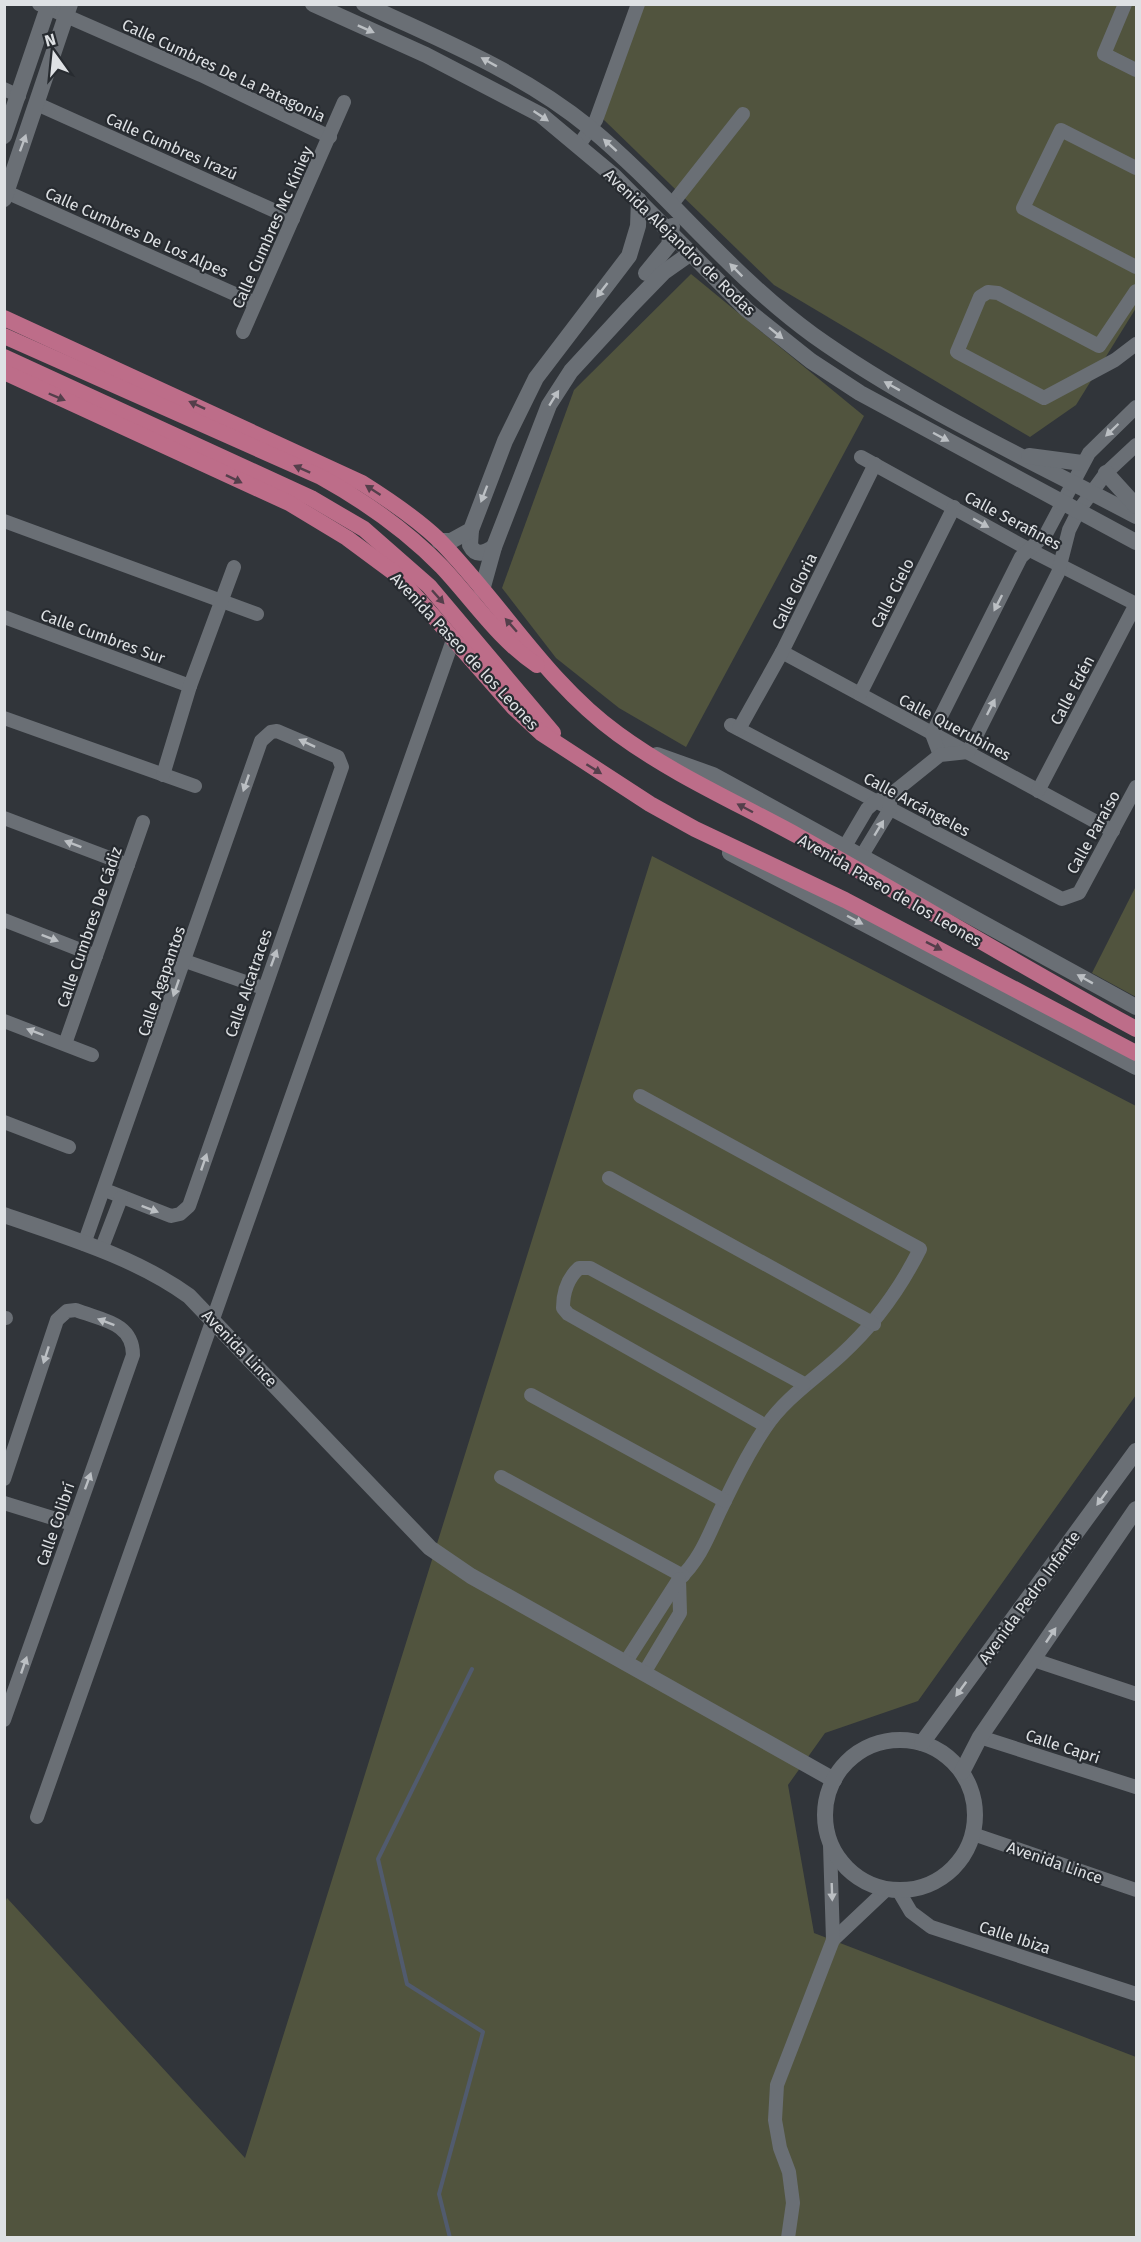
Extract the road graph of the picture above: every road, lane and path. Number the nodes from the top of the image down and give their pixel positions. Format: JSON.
{"nodes":[{"id":1,"x":314,"y":4,"type":"edge"},
{"id":2,"x":364,"y":4,"type":"edge"},
{"id":3,"x":638,"y":4,"type":"edge"},
{"id":4,"x":1125,"y":4,"type":"edge"},
{"id":5,"x":46,"y":6,"type":"edge"},
{"id":6,"x":69,"y":11,"type":"edge"},
{"id":7,"x":452,"y":44,"type":"junction"},
{"id":8,"x":426,"y":55,"type":"junction"},
{"id":9,"x":1137,"y":70,"type":"edge"},
{"id":10,"x":12,"y":92,"type":"edge"},
{"id":11,"x":344,"y":102,"type":"dead end"},
{"id":12,"x":38,"y":104,"type":"junction"},
{"id":13,"x":742,"y":114,"type":"dead end"},
{"id":14,"x":591,"y":128,"type":"junction"},
{"id":15,"x":4,"y":136,"type":"edge"},
{"id":16,"x":330,"y":137,"type":"junction"},
{"id":17,"x":579,"y":145,"type":"junction"},
{"id":18,"x":1137,"y":168,"type":"edge"},
{"id":19,"x":5,"y":194,"type":"edge"},
{"id":20,"x":639,"y":200,"type":"junction"},
{"id":21,"x":672,"y":204,"type":"junction"},
{"id":22,"x":293,"y":219,"type":"junction"},
{"id":23,"x":671,"y":233,"type":"junction"},
{"id":24,"x":691,"y":252,"type":"junction"},
{"id":25,"x":629,"y":256,"type":"junction"},
{"id":26,"x":1137,"y":267,"type":"edge"},
{"id":27,"x":646,"y":273,"type":"junction"},
{"id":28,"x":1137,"y":291,"type":"edge"},
{"id":29,"x":255,"y":303,"type":"junction"},
{"id":30,"x":629,"y":308,"type":"junction"},
{"id":31,"x":4,"y":318,"type":"edge"},
{"id":32,"x":243,"y":332,"type":"dead end"},
{"id":33,"x":4,"y":336,"type":"edge"},
{"id":34,"x":48,"y":339,"type":"junction"},
{"id":35,"x":1137,"y":344,"type":"edge"},
{"id":36,"x":4,"y":357,"type":"edge"},
{"id":37,"x":12,"y":376,"type":"edge"},
{"id":38,"x":1137,"y":407,"type":"edge"},
{"id":39,"x":543,"y":421,"type":"junction"},
{"id":40,"x":505,"y":441,"type":"junction"},
{"id":41,"x":1136,"y":448,"type":"edge"},
{"id":42,"x":1013,"y":454,"type":"junction"},
{"id":43,"x":861,"y":457,"type":"dead end"},
{"id":44,"x":497,"y":459,"type":"junction"},
{"id":45,"x":1082,"y":463,"type":"junction"},
{"id":46,"x":875,"y":464,"type":"junction"},
{"id":47,"x":1100,"y":482,"type":"junction"},
{"id":48,"x":1073,"y":483,"type":"junction"},
{"id":49,"x":513,"y":498,"type":"junction"},
{"id":50,"x":1064,"y":502,"type":"junction"},
{"id":51,"x":954,"y":507,"type":"junction"},
{"id":52,"x":1136,"y":509,"type":"edge"},
{"id":53,"x":1079,"y":510,"type":"junction"},
{"id":54,"x":4,"y":521,"type":"edge"},
{"id":55,"x":471,"y":530,"type":"junction"},
{"id":56,"x":439,"y":541,"type":"junction"},
{"id":57,"x":1137,"y":542,"type":"edge"},
{"id":58,"x":494,"y":547,"type":"junction"},
{"id":59,"x":1028,"y":549,"type":"junction"},
{"id":60,"x":1060,"y":564,"type":"junction"},
{"id":61,"x":234,"y":567,"type":"dead end"},
{"id":62,"x":482,"y":590,"type":"junction"},
{"id":63,"x":221,"y":602,"type":"junction"},
{"id":64,"x":1136,"y":604,"type":"edge"},
{"id":65,"x":257,"y":614,"type":"dead end"},
{"id":66,"x":4,"y":617,"type":"edge"},
{"id":67,"x":454,"y":637,"type":"junction"},
{"id":68,"x":782,"y":652,"type":"junction"},
{"id":69,"x":556,"y":677,"type":"junction"},
{"id":70,"x":190,"y":686,"type":"junction"},
{"id":71,"x":860,"y":694,"type":"junction"},
{"id":72,"x":4,"y":718,"type":"edge"},
{"id":73,"x":735,"y":727,"type":"joint"},
{"id":74,"x":271,"y":732,"type":"joint"},
{"id":75,"x":932,"y":734,"type":"junction"},
{"id":76,"x":566,"y":751,"type":"junction"},
{"id":77,"x":645,"y":751,"type":"junction"},
{"id":78,"x":968,"y":753,"type":"junction"},
{"id":79,"x":940,"y":755,"type":"junction"},
{"id":80,"x":163,"y":775,"type":"junction"},
{"id":81,"x":195,"y":786,"type":"dead end"},
{"id":82,"x":1137,"y":786,"type":"edge"},
{"id":83,"x":1038,"y":791,"type":"junction"},
{"id":84,"x":885,"y":802,"type":"junction"},
{"id":85,"x":4,"y":818,"type":"edge"},
{"id":86,"x":143,"y":822,"type":"dead end"},
{"id":87,"x":695,"y":829,"type":"junction"},
{"id":88,"x":1113,"y":831,"type":"junction"},
{"id":89,"x":844,"y":848,"type":"junction"},
{"id":90,"x":861,"y":857,"type":"junction"},
{"id":91,"x":128,"y":865,"type":"junction"},
{"id":92,"x":1079,"y":893,"type":"joint"},
{"id":93,"x":4,"y":920,"type":"edge"},
{"id":94,"x":96,"y":956,"type":"junction"},
{"id":95,"x":186,"y":961,"type":"junction"},
{"id":96,"x":263,"y":988,"type":"junction"},
{"id":97,"x":1137,"y":1007,"type":"edge"},
{"id":98,"x":4,"y":1021,"type":"edge"},
{"id":99,"x":1137,"y":1029,"type":"edge"},
{"id":100,"x":65,"y":1044,"type":"junction"},
{"id":101,"x":92,"y":1055,"type":"dead end"},
{"id":102,"x":1136,"y":1063,"type":"edge"},
{"id":103,"x":640,"y":1096,"type":"dead end"},
{"id":104,"x":4,"y":1122,"type":"edge"},
{"id":105,"x":69,"y":1146,"type":"dead end"},
{"id":106,"x":609,"y":1178,"type":"dead end"},
{"id":107,"x":105,"y":1190,"type":"junction"},
{"id":108,"x":121,"y":1198,"type":"junction"},
{"id":109,"x":4,"y":1215,"type":"edge"},
{"id":110,"x":84,"y":1244,"type":"junction"},
{"id":111,"x":101,"y":1250,"type":"junction"},
{"id":112,"x":213,"y":1320,"type":"junction"},
{"id":113,"x":874,"y":1324,"type":"junction"},
{"id":114,"x":804,"y":1384,"type":"junction"},
{"id":115,"x":531,"y":1395,"type":"dead end"},
{"id":116,"x":766,"y":1426,"type":"junction"},
{"id":117,"x":1137,"y":1451,"type":"edge"},
{"id":118,"x":501,"y":1477,"type":"dead end"},
{"id":119,"x":4,"y":1479,"type":"edge"},
{"id":120,"x":725,"y":1501,"type":"junction"},
{"id":121,"x":4,"y":1503,"type":"edge"},
{"id":122,"x":1137,"y":1509,"type":"edge"},
{"id":123,"x":72,"y":1524,"type":"junction"},
{"id":124,"x":681,"y":1577,"type":"junction"},
{"id":125,"x":1034,"y":1660,"type":"junction"},
{"id":126,"x":625,"y":1663,"type":"junction"},
{"id":127,"x":644,"y":1673,"type":"junction"},
{"id":128,"x":1137,"y":1694,"type":"edge"},
{"id":129,"x":4,"y":1720,"type":"edge"},
{"id":130,"x":980,"y":1737,"type":"junction"},
{"id":131,"x":922,"y":1743,"type":"junction"},
{"id":132,"x":962,"y":1772,"type":"junction"},
{"id":133,"x":834,"y":1780,"type":"junction"},
{"id":134,"x":1137,"y":1787,"type":"edge"},
{"id":135,"x":38,"y":1817,"type":"dead end"},
{"id":136,"x":973,"y":1834,"type":"junction"},
{"id":137,"x":830,"y":1845,"type":"junction"},
{"id":138,"x":892,"y":1890,"type":"junction"},
{"id":139,"x":1137,"y":1890,"type":"edge"},
{"id":140,"x":833,"y":1940,"type":"junction"},
{"id":141,"x":1137,"y":1994,"type":"edge"},
{"id":142,"x":788,"y":2238,"type":"edge"}],
"edges":[{"from":1,"to":8,"type":"street","name":"Avenida Alejandro de Rodas","one_way":true},
{"from":2,"to":7,"type":"street","name":"Avenida Alejandro de Rodas"},
{"from":3,"to":14,"type":"street"},
{"from":4,"to":9,"type":"street"},
{"from":5,"to":6,"type":"street","name":"Calle Cumbres De La Patagonia"},
{"from":5,"to":10,"type":"street"},
{"from":6,"to":12,"type":"street"},
{"from":6,"to":16,"type":"street","name":"Calle Cumbres De La Patagonia"},
{"from":7,"to":8,"type":"street"},
{"from":14,"to":7,"type":"street","name":"Avenida Alejandro de Rodas","one_way":true},
{"from":8,"to":17,"type":"street","name":"Avenida Alejandro de Rodas","one_way":true},
{"from":10,"to":15,"type":"street"},
{"from":11,"to":16,"type":"street","name":"Calle Cumbres Mc Kiniey"},
{"from":19,"to":12,"type":"street","one_way":true},
{"from":12,"to":22,"type":"street","name":"Calle Cumbres Irazú"},
{"from":13,"to":21,"type":"street"},
{"from":14,"to":17,"type":"street"},
{"from":21,"to":14,"type":"street","name":"Avenida Alejandro de Rodas","one_way":true},
{"from":16,"to":22,"type":"street","name":"Calle Cumbres Mc Kiniey"},
{"from":17,"to":20,"type":"street","name":"Avenida Alejandro de Rodas"},
{"from":18,"to":26,"type":"street"},
{"from":19,"to":29,"type":"street","name":"Calle Cumbres De Los Alpes"},
{"from":20,"to":23,"type":"street","name":"Avenida Alejandro de Rodas"},
{"from":20,"to":25,"type":"street"},
{"from":21,"to":23,"type":"street"},
{"from":42,"to":21,"type":"street","name":"Avenida Alejandro de Rodas","one_way":true},
{"from":22,"to":29,"type":"street","name":"Calle Cumbres Mc Kiniey"},
{"from":23,"to":24,"type":"street","name":"Avenida Alejandro de Rodas"},
{"from":23,"to":27,"type":"street"},
{"from":24,"to":30,"type":"street"},
{"from":24,"to":50,"type":"street","name":"Avenida Alejandro de Rodas","one_way":true},
{"from":25,"to":27,"type":"street"},
{"from":25,"to":40,"type":"street","one_way":true},
{"from":27,"to":30,"type":"street"},
{"from":28,"to":35,"type":"street"},
{"from":29,"to":32,"type":"street","name":"Calle Cumbres Mc Kiniey"},
{"from":39,"to":30,"type":"street","one_way":true},
{"from":31,"to":34,"type":"main road","name":"Avenida Paseo de los Leones"},
{"from":69,"to":33,"type":"main road","one_way":true},
{"from":34,"to":37,"type":"main road"},
{"from":56,"to":34,"type":"main road","name":"Avenida Paseo de los Leones","one_way":true},
{"from":36,"to":76,"type":"main road","one_way":true},
{"from":37,"to":67,"type":"main road","name":"Avenida Paseo de los Leones","one_way":true},
{"from":38,"to":45,"type":"street","one_way":true},
{"from":39,"to":40,"type":"street"},
{"from":39,"to":49,"type":"street"},
{"from":40,"to":44,"type":"street"},
{"from":41,"to":47,"type":"street"},
{"from":42,"to":45,"type":"street"},
{"from":42,"to":48,"type":"street","name":"Avenida Alejandro de Rodas"},
{"from":43,"to":46,"type":"street","name":"Calle Serafines"},
{"from":44,"to":49,"type":"street"},
{"from":44,"to":55,"type":"street","one_way":true},
{"from":45,"to":48,"type":"street"},
{"from":46,"to":51,"type":"street","name":"Calle Serafines"},
{"from":46,"to":68,"type":"street","name":"Calle Gloria"},
{"from":47,"to":48,"type":"street","name":"Avenida Alejandro de Rodas"},
{"from":47,"to":52,"type":"street"},
{"from":47,"to":52,"type":"street","name":"Avenida Alejandro de Rodas"},
{"from":47,"to":53,"type":"street"},
{"from":48,"to":50,"type":"street"},
{"from":49,"to":58,"type":"street"},
{"from":50,"to":53,"type":"street","name":"Avenida Alejandro de Rodas"},
{"from":50,"to":59,"type":"street"},
{"from":51,"to":59,"type":"street","name":"Calle Serafines","one_way":true},
{"from":51,"to":71,"type":"street","name":"Calle Cielo"},
{"from":53,"to":57,"type":"street","name":"Avenida Alejandro de Rodas"},
{"from":53,"to":60,"type":"street"},
{"from":54,"to":63,"type":"street"},
{"from":55,"to":56,"type":"street"},
{"from":55,"to":58,"type":"street"},
{"from":56,"to":62,"type":"main road","name":"Avenida Paseo de los Leones"},
{"from":58,"to":62,"type":"street"},
{"from":59,"to":60,"type":"street","name":"Calle Serafines"},
{"from":59,"to":75,"type":"street","one_way":true},
{"from":60,"to":64,"type":"street","name":"Calle Serafines"},
{"from":78,"to":60,"type":"street","one_way":true},
{"from":61,"to":63,"type":"street"},
{"from":69,"to":62,"type":"main road","name":"Avenida Paseo de los Leones","one_way":true},
{"from":63,"to":65,"type":"street"},
{"from":63,"to":70,"type":"street"},
{"from":64,"to":83,"type":"street","name":"Calle Edén"},
{"from":66,"to":70,"type":"street","name":"Calle Cumbres Sur"},
{"from":67,"to":76,"type":"main road","name":"Avenida Paseo de los Leones"},
{"from":67,"to":112,"type":"street"},
{"from":68,"to":71,"type":"street","name":"Calle Querubines"},
{"from":68,"to":73,"type":"street","name":"Calle Gloria"},
{"from":69,"to":77,"type":"main road","name":"Avenida Paseo de los Leones"},
{"from":70,"to":80,"type":"street"},
{"from":71,"to":75,"type":"street","name":"Calle Querubines"},
{"from":72,"to":80,"type":"street"},
{"from":73,"to":84,"type":"street","name":"Calle Arcángeles"},
{"from":74,"to":95,"type":"street","name":"Calle Agapantos","one_way":true},
{"from":96,"to":74,"type":"street","name":"Calle Alcatraces","one_way":true},
{"from":75,"to":78,"type":"street","name":"Calle Querubines"},
{"from":75,"to":79,"type":"street"},
{"from":76,"to":87,"type":"main road","name":"Avenida Paseo de los Leones","one_way":true},
{"from":77,"to":89,"type":"street","name":"Avenida Paseo de los Leones"},
{"from":99,"to":77,"type":"main road","name":"Avenida Paseo de los Leones","one_way":true},
{"from":78,"to":79,"type":"street"},
{"from":78,"to":83,"type":"street","name":"Calle Querubines"},
{"from":79,"to":84,"type":"street"},
{"from":80,"to":81,"type":"street"},
{"from":82,"to":88,"type":"street","name":"Calle Paraíso"},
{"from":83,"to":88,"type":"street","name":"Calle Querubines"},
{"from":84,"to":89,"type":"street"},
{"from":90,"to":84,"type":"street","one_way":true},
{"from":84,"to":92,"type":"street","name":"Calle Arcángeles"},
{"from":91,"to":85,"type":"street","one_way":true},
{"from":86,"to":91,"type":"street","name":"Calle Cumbres De Cádiz"},
{"from":87,"to":102,"type":"street","name":"Avenida Paseo de los Leones","one_way":true},
{"from":87,"to":102,"type":"main road","name":"Avenida Paseo de los Leones","one_way":true},
{"from":88,"to":92,"type":"street","name":"Calle Paraíso"},
{"from":89,"to":90,"type":"street","name":"Avenida Paseo de los Leones"},
{"from":97,"to":90,"type":"street","name":"Avenida Paseo de los Leones","one_way":true},
{"from":91,"to":94,"type":"street","name":"Calle Cumbres De Cádiz"},
{"from":93,"to":94,"type":"street","one_way":true},
{"from":94,"to":100,"type":"street","name":"Calle Cumbres De Cádiz"},
{"from":95,"to":96,"type":"street"},
{"from":95,"to":107,"type":"street","name":"Calle Agapantos","one_way":true},
{"from":108,"to":96,"type":"street","name":"Calle Alcatraces","one_way":true},
{"from":100,"to":98,"type":"street","one_way":true},
{"from":100,"to":101,"type":"street"},
{"from":103,"to":113,"type":"street"},
{"from":104,"to":105,"type":"street"},
{"from":106,"to":113,"type":"street"},
{"from":107,"to":108,"type":"street"},
{"from":107,"to":110,"type":"street","name":"Calle Agapantos"},
{"from":108,"to":111,"type":"street"},
{"from":109,"to":110,"type":"street","name":"Avenida Lince"},
{"from":110,"to":111,"type":"street","name":"Avenida Lince"},
{"from":111,"to":112,"type":"street","name":"Avenida Lince"},
{"from":112,"to":126,"type":"street","name":"Avenida Lince"},
{"from":112,"to":135,"type":"street"},
{"from":113,"to":114,"type":"street"},
{"from":114,"to":116,"type":"street"},
{"from":114,"to":116,"type":"street"},
{"from":115,"to":120,"type":"street"},
{"from":116,"to":120,"type":"street"},
{"from":117,"to":131,"type":"street","name":"Avenida Pedro Infante","one_way":true},
{"from":118,"to":124,"type":"street"},
{"from":123,"to":119,"type":"street","name":"Calle Colibrí","one_way":true},
{"from":120,"to":124,"type":"street"},
{"from":121,"to":123,"type":"street"},
{"from":125,"to":122,"type":"street","one_way":true},
{"from":129,"to":123,"type":"street","name":"Calle Colibrí","one_way":true},
{"from":124,"to":126,"type":"street"},
{"from":124,"to":127,"type":"street"},
{"from":125,"to":128,"type":"street"},
{"from":125,"to":130,"type":"street"},
{"from":126,"to":127,"type":"street","name":"Avenida Lince"},
{"from":127,"to":133,"type":"street","name":"Avenida Lince"},
{"from":130,"to":132,"type":"street"},
{"from":130,"to":134,"type":"street","name":"Calle Capri"},
{"from":131,"to":132,"type":"street"},
{"from":131,"to":133,"type":"street"},
{"from":132,"to":136,"type":"street"},
{"from":133,"to":137,"type":"street"},
{"from":136,"to":138,"type":"street"},
{"from":136,"to":139,"type":"street","name":"Avenida Lince"},
{"from":137,"to":138,"type":"street"},
{"from":137,"to":140,"type":"street","one_way":true},
{"from":138,"to":140,"type":"street"},
{"from":138,"to":141,"type":"street","name":"Calle Ibiza"},
{"from":140,"to":142,"type":"street"}]}
